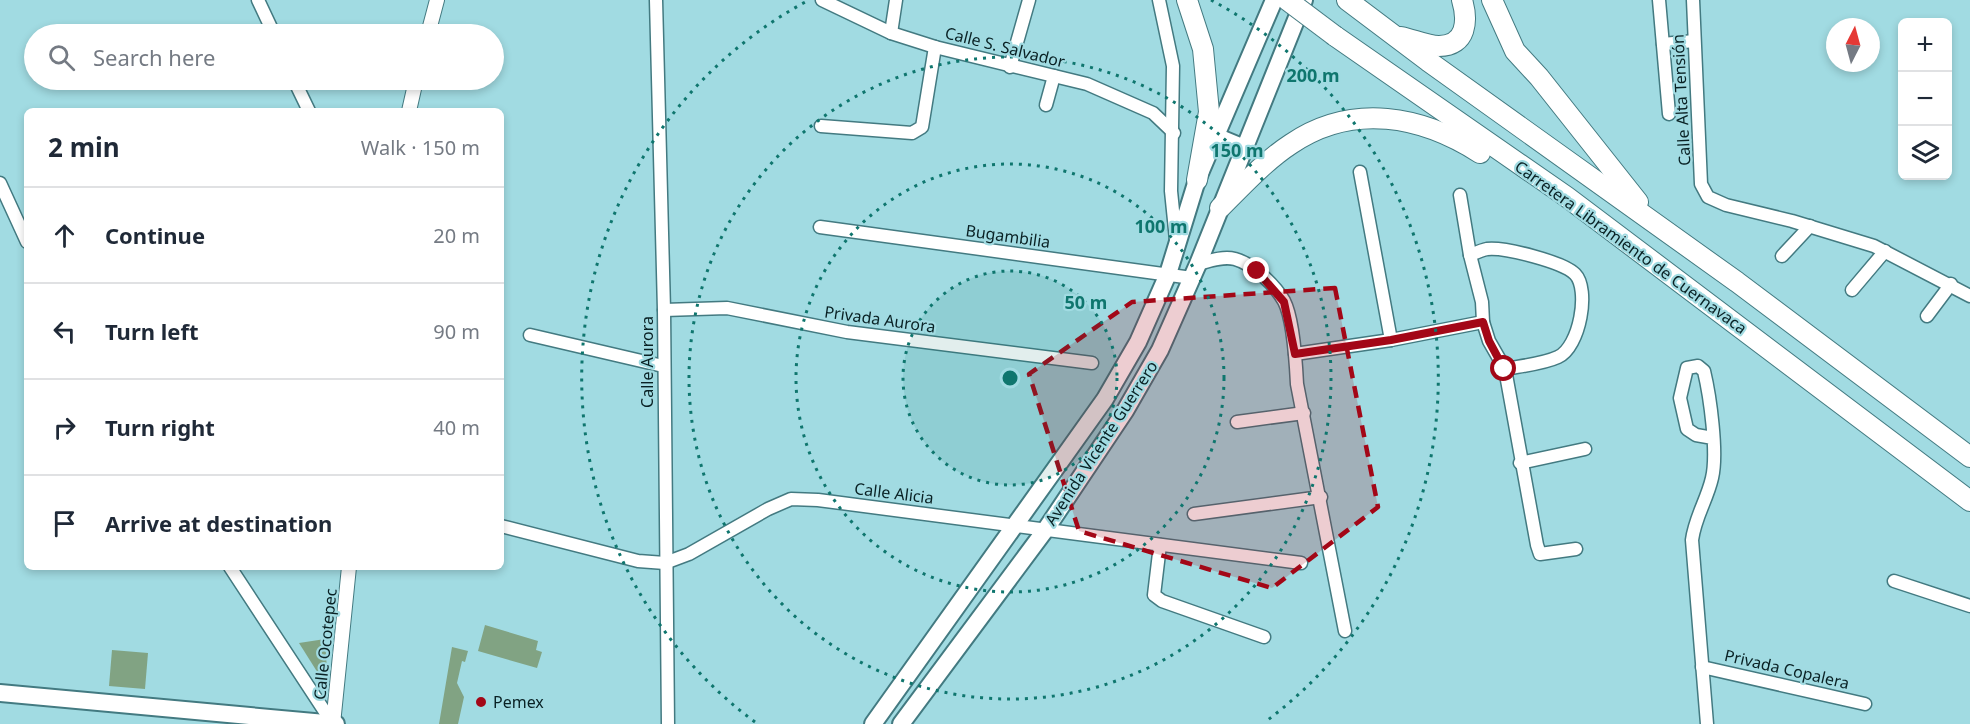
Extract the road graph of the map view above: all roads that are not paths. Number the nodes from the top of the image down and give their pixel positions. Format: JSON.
{"nodes":[{"id":1,"x":258,"y":0,"type":"edge"},
{"id":2,"x":437,"y":0,"type":"edge"},
{"id":3,"x":656,"y":0,"type":"edge"},
{"id":4,"x":822,"y":0,"type":"edge"},
{"id":5,"x":896,"y":0,"type":"edge"},
{"id":6,"x":1029,"y":0,"type":"edge"},
{"id":7,"x":1159,"y":0,"type":"edge"},
{"id":8,"x":1187,"y":0,"type":"edge"},
{"id":9,"x":1274,"y":0,"type":"edge"},
{"id":10,"x":1287,"y":0,"type":"edge"},
{"id":11,"x":1304,"y":0,"type":"edge"},
{"id":12,"x":1462,"y":0,"type":"edge"},
{"id":13,"x":1492,"y":0,"type":"edge"},
{"id":14,"x":1659,"y":0,"type":"edge"},
{"id":15,"x":1693,"y":0,"type":"edge"},
{"id":16,"x":1349,"y":2,"type":"edge"},
{"id":17,"x":269,"y":24,"type":"edge"},
{"id":18,"x":431,"y":24,"type":"edge"},
{"id":19,"x":891,"y":33,"type":"junction"},
{"id":20,"x":1392,"y":34,"type":"junction"},
{"id":21,"x":1695,"y":41,"type":"junction"},
{"id":22,"x":1663,"y":44,"type":"junction"},
{"id":23,"x":935,"y":47,"type":"junction"},
{"id":24,"x":1010,"y":67,"type":"junction"},
{"id":25,"x":1054,"y":76,"type":"junction"},
{"id":26,"x":299,"y":90,"type":"edge"},
{"id":27,"x":414,"y":90,"type":"edge"},
{"id":28,"x":1046,"y":105,"type":"dead end"},
{"id":29,"x":308,"y":108,"type":"edge"},
{"id":30,"x":410,"y":108,"type":"edge"},
{"id":31,"x":1669,"y":114,"type":"dead end"},
{"id":32,"x":821,"y":126,"type":"dead end"},
{"id":33,"x":1174,"y":133,"type":"junction"},
{"id":34,"x":1215,"y":135,"type":"junction"},
{"id":35,"x":1244,"y":148,"type":"junction"},
{"id":36,"x":1360,"y":172,"type":"dead end"},
{"id":37,"x":1533,"y":175,"type":"junction"},
{"id":38,"x":1197,"y":180,"type":"junction"},
{"id":39,"x":0,"y":183,"type":"edge"},
{"id":40,"x":1460,"y":195,"type":"dead end"},
{"id":41,"x":1220,"y":208,"type":"junction"},
{"id":42,"x":1652,"y":221,"type":"junction"},
{"id":43,"x":1810,"y":226,"type":"junction"},
{"id":44,"x":820,"y":227,"type":"dead end"},
{"id":45,"x":24,"y":235,"type":"edge"},
{"id":46,"x":1176,"y":241,"type":"junction"},
{"id":47,"x":1885,"y":251,"type":"junction"},
{"id":48,"x":1470,"y":255,"type":"junction"},
{"id":49,"x":1782,"y":256,"type":"dead end"},
{"id":50,"x":1195,"y":271,"type":"junction"},
{"id":51,"x":1168,"y":274,"type":"junction"},
{"id":52,"x":1951,"y":284,"type":"junction"},
{"id":53,"x":1852,"y":290,"type":"dead end"},
{"id":54,"x":1970,"y":296,"type":"edge"},
{"id":55,"x":664,"y":310,"type":"junction"},
{"id":56,"x":1927,"y":316,"type":"dead end"},
{"id":57,"x":1483,"y":322,"type":"junction"},
{"id":58,"x":530,"y":334,"type":"dead end"},
{"id":59,"x":1391,"y":340,"type":"junction"},
{"id":60,"x":1295,"y":354,"type":"junction"},
{"id":61,"x":1092,"y":363,"type":"dead end"},
{"id":62,"x":663,"y":366,"type":"junction"},
{"id":63,"x":1504,"y":369,"type":"junction"},
{"id":64,"x":1304,"y":412,"type":"junction"},
{"id":65,"x":1237,"y":422,"type":"dead end"},
{"id":66,"x":1713,"y":438,"type":"junction"},
{"id":67,"x":1585,"y":449,"type":"dead end"},
{"id":68,"x":1970,"y":457,"type":"edge"},
{"id":69,"x":1520,"y":463,"type":"junction"},
{"id":70,"x":1321,"y":497,"type":"junction"},
{"id":71,"x":1970,"y":501,"type":"edge"},
{"id":72,"x":1194,"y":514,"type":"dead end"},
{"id":73,"x":1017,"y":525,"type":"junction"},
{"id":74,"x":504,"y":527,"type":"edge"},
{"id":75,"x":1046,"y":529,"type":"junction"},
{"id":76,"x":1160,"y":545,"type":"junction"},
{"id":77,"x":1576,"y":549,"type":"dead end"},
{"id":78,"x":1301,"y":563,"type":"dead end"},
{"id":79,"x":665,"y":564,"type":"junction"},
{"id":80,"x":232,"y":570,"type":"edge"},
{"id":81,"x":349,"y":570,"type":"edge"},
{"id":82,"x":1894,"y":581,"type":"dead end"},
{"id":83,"x":1970,"y":606,"type":"edge"},
{"id":84,"x":1346,"y":632,"type":"dead end"},
{"id":85,"x":1264,"y":637,"type":"dead end"},
{"id":86,"x":1702,"y":667,"type":"junction"},
{"id":87,"x":0,"y":693,"type":"edge"},
{"id":88,"x":1865,"y":704,"type":"dead end"},
{"id":89,"x":284,"y":722,"type":"edge"},
{"id":90,"x":306,"y":723,"type":"edge"},
{"id":91,"x":334,"y":724,"type":"edge"},
{"id":92,"x":668,"y":724,"type":"edge"},
{"id":93,"x":873,"y":724,"type":"edge"},
{"id":94,"x":901,"y":724,"type":"edge"},
{"id":95,"x":1707,"y":724,"type":"edge"}],
"edges":[{"from":1,"to":17,"type":"street"},
{"from":2,"to":18,"type":"street"},
{"from":3,"to":55,"type":"street","name":"Calle Aurora"},
{"from":4,"to":19,"type":"street","name":"Calle S. Salvador"},
{"from":5,"to":19,"type":"street"},
{"from":6,"to":24,"type":"street"},
{"from":7,"to":33,"type":"street"},
{"from":8,"to":38,"type":"highway"},
{"from":9,"to":34,"type":"main road","name":"Avenida Vicente Guerrero"},
{"from":10,"to":37,"type":"highway","name":"Carretera Libramiento de Cuernavaca","bridge":true},
{"from":11,"to":35,"type":"main road","name":"Avenida Vicente Guerrero"},
{"from":12,"to":20,"type":"highway"},
{"from":13,"to":42,"type":"highway"},
{"from":14,"to":22,"type":"street","name":"Calle Alta Tensión"},
{"from":15,"to":21,"type":"street","name":"Calle Alta Tensión"},
{"from":16,"to":20,"type":"highway","name":"Carretera Libramiento de Cuernavaca"},
{"from":19,"to":23,"type":"street","name":"Calle S. Salvador"},
{"from":20,"to":42,"type":"highway","name":"Carretera Libramiento de Cuernavaca"},
{"from":21,"to":22,"type":"street"},
{"from":21,"to":43,"type":"street","name":"Calle Alta Tensión"},
{"from":22,"to":31,"type":"street","name":"Calle Alta Tensión"},
{"from":23,"to":24,"type":"street","name":"Calle S. Salvador"},
{"from":23,"to":32,"type":"street"},
{"from":24,"to":25,"type":"street","name":"Calle S. Salvador"},
{"from":25,"to":28,"type":"street"},
{"from":25,"to":33,"type":"street","name":"Calle S. Salvador"},
{"from":26,"to":29,"type":"street"},
{"from":27,"to":30,"type":"street"},
{"from":33,"to":46,"type":"street"},
{"from":34,"to":35,"type":"main road"},
{"from":34,"to":38,"type":"main road","name":"Avenida Vicente Guerrero"},
{"from":35,"to":41,"type":"main road","name":"Avenida Vicente Guerrero"},
{"from":36,"to":59,"type":"street"},
{"from":37,"to":41,"type":"highway"},
{"from":37,"to":71,"type":"highway","name":"Carretera Libramiento de Cuernavaca"},
{"from":38,"to":46,"type":"main road","name":"Avenida Vicente Guerrero"},
{"from":39,"to":45,"type":"street"},
{"from":40,"to":48,"type":"street"},
{"from":41,"to":50,"type":"main road","name":"Avenida Vicente Guerrero"},
{"from":42,"to":68,"type":"highway","name":"Carretera Libramiento de Cuernavaca"},
{"from":43,"to":47,"type":"street"},
{"from":43,"to":49,"type":"street"},
{"from":44,"to":51,"type":"street","name":"Bugambilia"},
{"from":46,"to":51,"type":"main road","name":"Avenida Vicente Guerrero"},
{"from":47,"to":52,"type":"street"},
{"from":47,"to":53,"type":"street"},
{"from":48,"to":57,"type":"street"},
{"from":48,"to":63,"type":"street"},
{"from":50,"to":51,"type":"street","name":"Bugambilia"},
{"from":50,"to":60,"type":"street","name":"Bugambilia"},
{"from":50,"to":75,"type":"main road","name":"Avenida Vicente Guerrero"},
{"from":51,"to":73,"type":"main road","name":"Avenida Vicente Guerrero"},
{"from":52,"to":54,"type":"street"},
{"from":52,"to":56,"type":"street"},
{"from":55,"to":61,"type":"street","name":"Privada Aurora"},
{"from":55,"to":62,"type":"street","name":"Calle Aurora"},
{"from":57,"to":59,"type":"street"},
{"from":57,"to":63,"type":"street"},
{"from":58,"to":62,"type":"street"},
{"from":59,"to":60,"type":"street"},
{"from":60,"to":64,"type":"street","name":"Bugambilia"},
{"from":62,"to":79,"type":"street","name":"Calle Aurora"},
{"from":63,"to":69,"type":"street"},
{"from":64,"to":65,"type":"street"},
{"from":64,"to":70,"type":"street","name":"Bugambilia"},
{"from":66,"to":66,"type":"street"},
{"from":66,"to":86,"type":"street"},
{"from":67,"to":69,"type":"street"},
{"from":69,"to":77,"type":"street"},
{"from":70,"to":72,"type":"street"},
{"from":70,"to":84,"type":"street","name":"Bugambilia"},
{"from":73,"to":75,"type":"street","name":"Calle Alicia"},
{"from":73,"to":79,"type":"street","name":"Calle Alicia"},
{"from":73,"to":93,"type":"main road","name":"Avenida Vicente Guerrero"},
{"from":74,"to":79,"type":"street"},
{"from":75,"to":76,"type":"street","name":"Calle Alicia"},
{"from":75,"to":94,"type":"main road","name":"Avenida Vicente Guerrero"},
{"from":76,"to":78,"type":"street","name":"Calle Alicia"},
{"from":76,"to":85,"type":"street"},
{"from":79,"to":92,"type":"street","name":"Calle Aurora"},
{"from":80,"to":91,"type":"street"},
{"from":81,"to":91,"type":"street","name":"Calle Ocotepec"},
{"from":82,"to":83,"type":"street"},
{"from":86,"to":88,"type":"street","name":"Privada Copalera"},
{"from":86,"to":95,"type":"street"},
{"from":87,"to":89,"type":"main road"},
{"from":89,"to":90,"type":"main road"},
{"from":90,"to":91,"type":"main road"}]}
